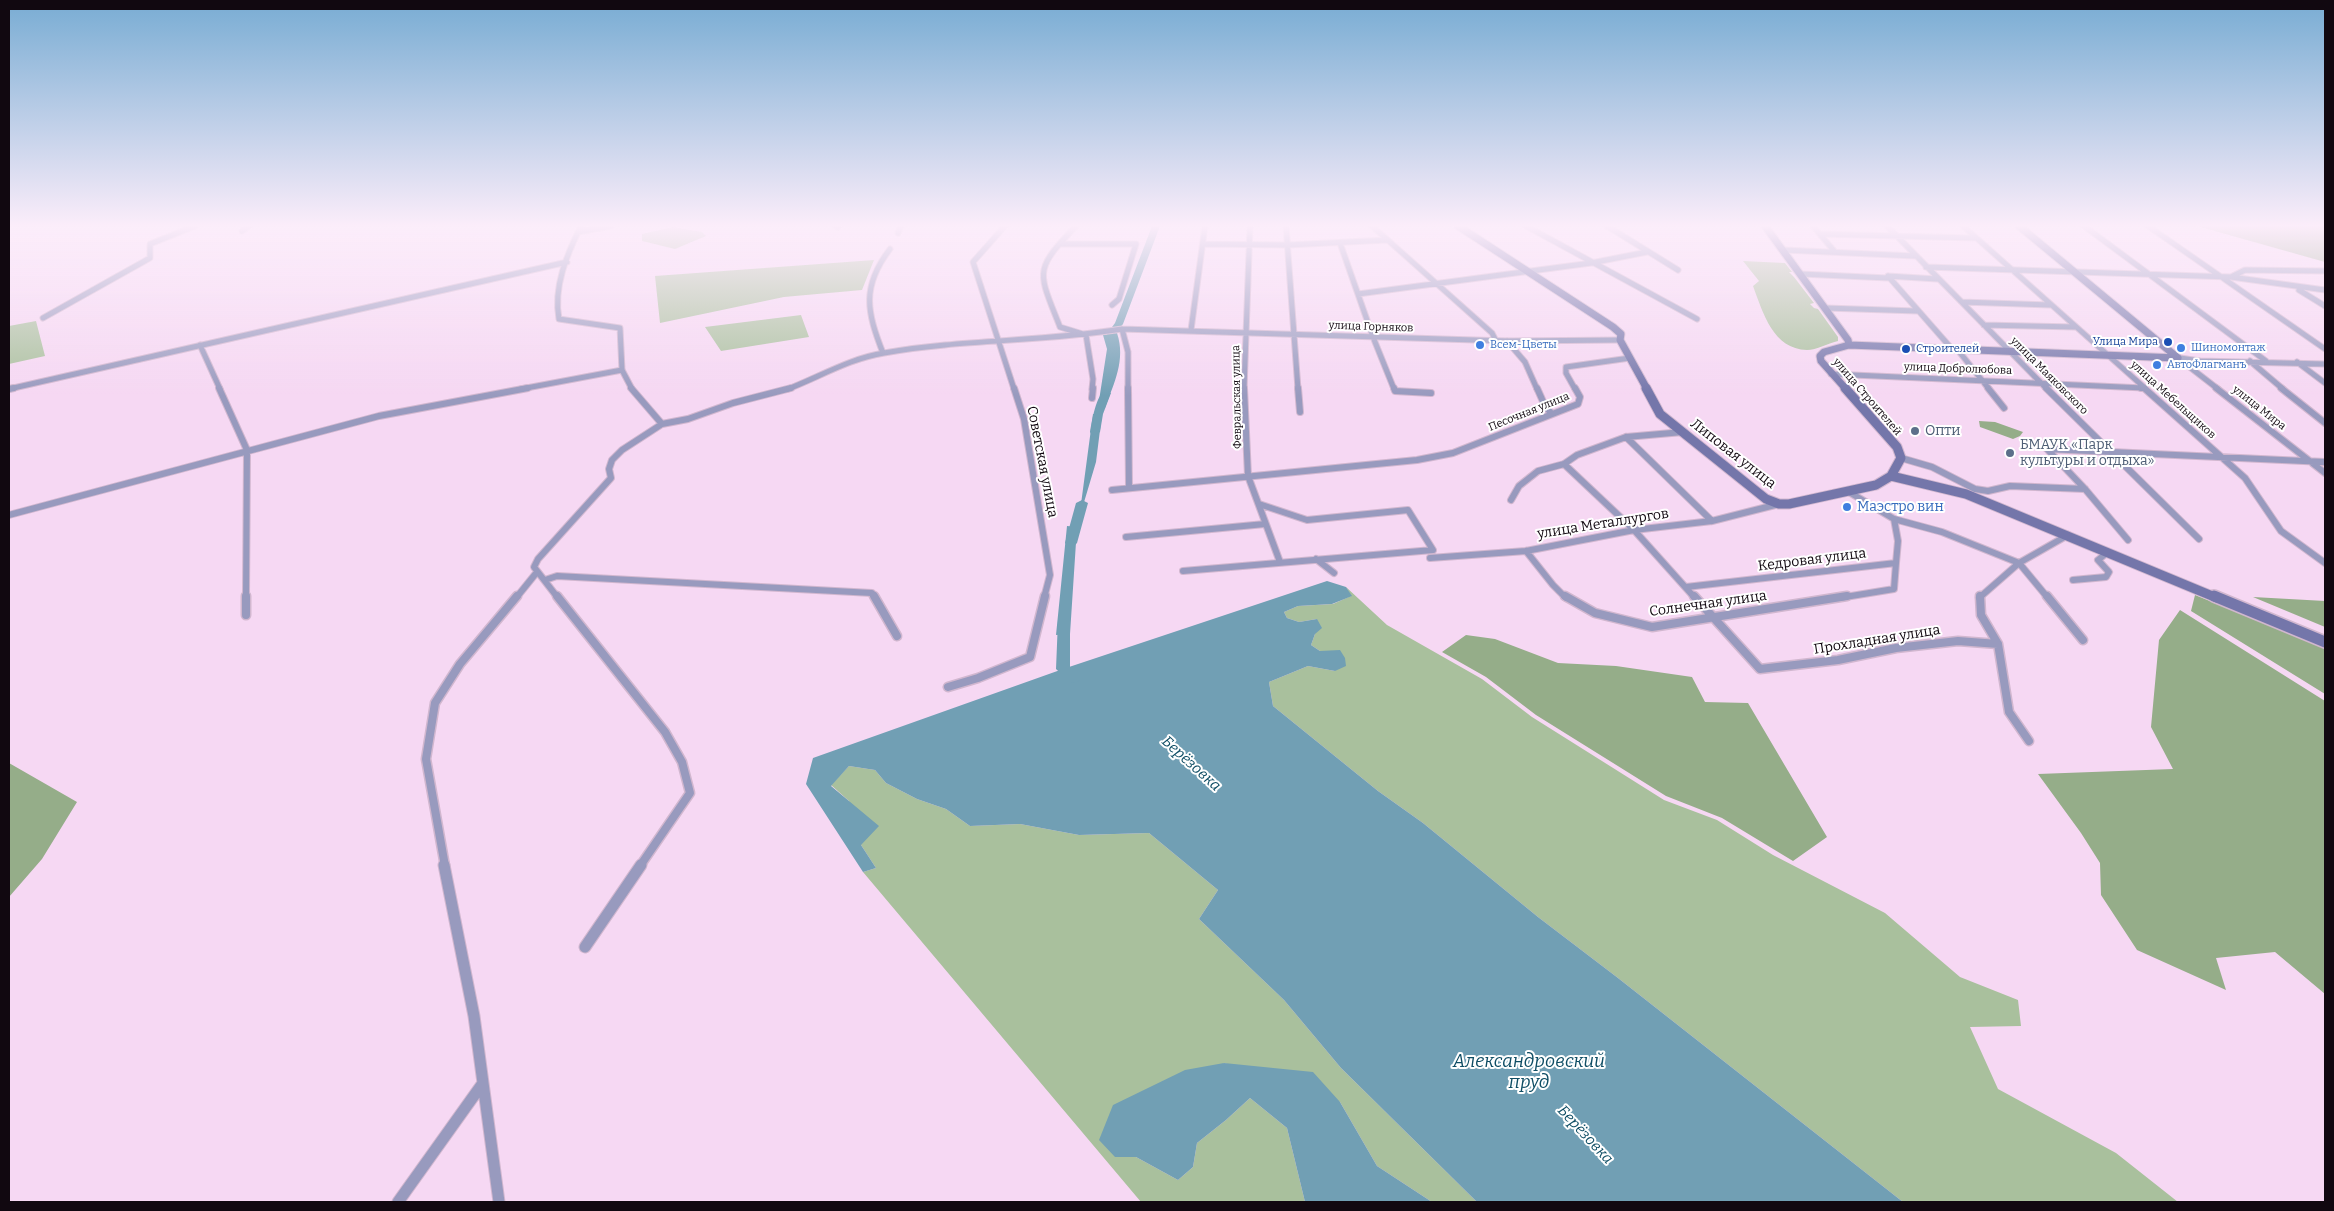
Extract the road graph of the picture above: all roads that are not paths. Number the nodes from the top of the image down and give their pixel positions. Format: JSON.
{"nodes":[{"id":1,"x":106,"y":283,"type":"edge"},
{"id":2,"x":476,"y":283,"type":"edge"},
{"id":3,"x":562,"y":283,"type":"edge"},
{"id":4,"x":873,"y":283,"type":"edge"},
{"id":5,"x":980,"y":283,"type":"edge"},
{"id":6,"x":1045,"y":283,"type":"edge"},
{"id":7,"x":1124,"y":283,"type":"edge"},
{"id":8,"x":1198,"y":283,"type":"edge"},
{"id":9,"x":1248,"y":283,"type":"edge"},
{"id":10,"x":1291,"y":283,"type":"edge"},
{"id":11,"x":1354,"y":283,"type":"edge"},
{"id":12,"x":1448,"y":283,"type":"edge"},
{"id":13,"x":1545,"y":283,"type":"edge"},
{"id":14,"x":1628,"y":283,"type":"edge"},
{"id":15,"x":1808,"y":283,"type":"edge"},
{"id":16,"x":1893,"y":283,"type":"edge"},
{"id":17,"x":1941,"y":283,"type":"edge"},
{"id":18,"x":2025,"y":283,"type":"edge"},
{"id":19,"x":2088,"y":283,"type":"edge"},
{"id":20,"x":2159,"y":283,"type":"edge"},
{"id":21,"x":2228,"y":283,"type":"edge"},
{"id":22,"x":2271,"y":283,"type":"edge"},
{"id":23,"x":1438,"y":284,"type":"junction"},
{"id":24,"x":2297,"y":288,"type":"junction"},
{"id":25,"x":2325,"y":290,"type":"edge"},
{"id":26,"x":1358,"y":294,"type":"junction"},
{"id":27,"x":1962,"y":302,"type":"junction"},
{"id":28,"x":1112,"y":305,"type":"dead end"},
{"id":29,"x":2050,"y":305,"type":"junction"},
{"id":30,"x":2325,"y":306,"type":"edge"},
{"id":31,"x":1826,"y":308,"type":"junction"},
{"id":32,"x":1917,"y":311,"type":"junction"},
{"id":33,"x":43,"y":318,"type":"dead end"},
{"id":34,"x":1697,"y":319,"type":"dead end"},
{"id":35,"x":1984,"y":324,"type":"junction"},
{"id":36,"x":2075,"y":327,"type":"junction"},
{"id":37,"x":1122,"y":328,"type":"junction"},
{"id":38,"x":1191,"y":330,"type":"junction"},
{"id":39,"x":1246,"y":332,"type":"junction"},
{"id":40,"x":1086,"y":335,"type":"junction"},
{"id":41,"x":1295,"y":335,"type":"junction"},
{"id":42,"x":1372,"y":337,"type":"junction"},
{"id":43,"x":1620,"y":340,"type":"junction"},
{"id":44,"x":999,"y":341,"type":"junction"},
{"id":45,"x":1496,"y":341,"type":"junction"},
{"id":46,"x":1507,"y":341,"type":"junction"},
{"id":47,"x":200,"y":345,"type":"junction"},
{"id":48,"x":1849,"y":345,"type":"junction"},
{"id":49,"x":2325,"y":348,"type":"edge"},
{"id":50,"x":1955,"y":349,"type":"junction"},
{"id":51,"x":2010,"y":351,"type":"junction"},
{"id":52,"x":883,"y":353,"type":"junction"},
{"id":53,"x":2107,"y":355,"type":"junction"},
{"id":54,"x":1630,"y":358,"type":"junction"},
{"id":55,"x":2178,"y":358,"type":"junction"},
{"id":56,"x":2250,"y":360,"type":"junction"},
{"id":57,"x":2266,"y":361,"type":"junction"},
{"id":58,"x":2297,"y":362,"type":"junction"},
{"id":59,"x":2325,"y":364,"type":"edge"},
{"id":60,"x":622,"y":370,"type":"junction"},
{"id":61,"x":1831,"y":374,"type":"junction"},
{"id":62,"x":1982,"y":380,"type":"junction"},
{"id":63,"x":2040,"y":382,"type":"junction"},
{"id":64,"x":2325,"y":383,"type":"edge"},
{"id":65,"x":2144,"y":388,"type":"junction"},
{"id":66,"x":9,"y":389,"type":"edge"},
{"id":67,"x":1431,"y":392,"type":"dead end"},
{"id":68,"x":1092,"y":398,"type":"dead end"},
{"id":69,"x":2004,"y":408,"type":"dead end"},
{"id":70,"x":1300,"y":412,"type":"dead end"},
{"id":71,"x":1551,"y":413,"type":"junction"},
{"id":72,"x":2325,"y":423,"type":"edge"},
{"id":73,"x":662,"y":424,"type":"junction"},
{"id":74,"x":1683,"y":432,"type":"junction"},
{"id":75,"x":1626,"y":437,"type":"junction"},
{"id":76,"x":247,"y":450,"type":"junction"},
{"id":77,"x":2111,"y":452,"type":"junction"},
{"id":78,"x":2222,"y":457,"type":"junction"},
{"id":79,"x":1901,"y":458,"type":"junction"},
{"id":80,"x":2312,"y":462,"type":"junction"},
{"id":81,"x":2325,"y":462,"type":"edge"},
{"id":82,"x":1564,"y":464,"type":"junction"},
{"id":83,"x":2325,"y":473,"type":"edge"},
{"id":84,"x":1248,"y":476,"type":"junction"},
{"id":85,"x":1891,"y":476,"type":"junction"},
{"id":86,"x":1129,"y":488,"type":"junction"},
{"id":87,"x":2084,"y":489,"type":"junction"},
{"id":88,"x":1112,"y":490,"type":"dead end"},
{"id":89,"x":1849,"y":492,"type":"junction"},
{"id":90,"x":1511,"y":500,"type":"dead end"},
{"id":91,"x":1259,"y":504,"type":"junction"},
{"id":92,"x":1779,"y":504,"type":"junction"},
{"id":93,"x":9,"y":515,"type":"edge"},
{"id":94,"x":1894,"y":519,"type":"junction"},
{"id":95,"x":1712,"y":521,"type":"junction"},
{"id":96,"x":1265,"y":524,"type":"junction"},
{"id":97,"x":1634,"y":530,"type":"junction"},
{"id":98,"x":2068,"y":535,"type":"junction"},
{"id":99,"x":1126,"y":537,"type":"dead end"},
{"id":100,"x":2199,"y":539,"type":"dead end"},
{"id":101,"x":2128,"y":540,"type":"dead end"},
{"id":102,"x":1526,"y":550,"type":"junction"},
{"id":103,"x":2108,"y":552,"type":"junction"},
{"id":104,"x":1430,"y":558,"type":"dead end"},
{"id":105,"x":1316,"y":559,"type":"junction"},
{"id":106,"x":1280,"y":562,"type":"junction"},
{"id":107,"x":1896,"y":563,"type":"junction"},
{"id":108,"x":2019,"y":563,"type":"junction"},
{"id":109,"x":2325,"y":563,"type":"edge"},
{"id":110,"x":1183,"y":571,"type":"dead end"},
{"id":111,"x":537,"y":572,"type":"junction"},
{"id":112,"x":1334,"y":573,"type":"dead end"},
{"id":113,"x":545,"y":580,"type":"junction"},
{"id":114,"x":2073,"y":580,"type":"dead end"},
{"id":115,"x":1686,"y":587,"type":"junction"},
{"id":116,"x":246,"y":615,"type":"dead end"},
{"id":117,"x":1714,"y":618,"type":"junction"},
{"id":118,"x":897,"y":636,"type":"dead end"},
{"id":119,"x":2083,"y":640,"type":"dead end"},
{"id":120,"x":2325,"y":642,"type":"edge"},
{"id":121,"x":1998,"y":644,"type":"junction"},
{"id":122,"x":948,"y":687,"type":"dead end"},
{"id":123,"x":2030,"y":741,"type":"dead end"},
{"id":124,"x":585,"y":946,"type":"dead end"},
{"id":125,"x":483,"y":1083,"type":"junction"},
{"id":126,"x":398,"y":1202,"type":"edge"},
{"id":127,"x":499,"y":1202,"type":"edge"}],
"edges":[{"from":1,"to":33,"type":"street"},
{"from":2,"to":47,"type":"street"},
{"from":3,"to":60,"type":"street"},
{"from":4,"to":52,"type":"street"},
{"from":5,"to":44,"type":"street","name":"Советская улица"},
{"from":6,"to":40,"type":"street"},
{"from":7,"to":28,"type":"street"},
{"from":8,"to":38,"type":"street"},
{"from":9,"to":39,"type":"street","name":"Февральская улица"},
{"from":10,"to":41,"type":"street"},
{"from":11,"to":26,"type":"street"},
{"from":12,"to":23,"type":"street"},
{"from":13,"to":43,"type":"main road","name":"Липовая улица"},
{"from":14,"to":34,"type":"street"},
{"from":15,"to":31,"type":"main road","name":"улица Строителей"},
{"from":16,"to":32,"type":"street"},
{"from":17,"to":27,"type":"street","name":"улица Маяковского"},
{"from":18,"to":29,"type":"street","name":"улица Мебельщиков"},
{"from":19,"to":55,"type":"main road","name":"улица Мира"},
{"from":20,"to":57,"type":"street"},
{"from":21,"to":49,"type":"street"},
{"from":22,"to":24,"type":"street"},
{"from":23,"to":26,"type":"street"},
{"from":23,"to":45,"type":"street"},
{"from":24,"to":25,"type":"street"},
{"from":24,"to":30,"type":"street"},
{"from":26,"to":42,"type":"street"},
{"from":27,"to":29,"type":"street"},
{"from":27,"to":35,"type":"street","name":"улица Маяковского"},
{"from":29,"to":36,"type":"street","name":"улица Мебельщиков"},
{"from":31,"to":32,"type":"street"},
{"from":31,"to":48,"type":"main road","name":"улица Строителей"},
{"from":32,"to":50,"type":"street"},
{"from":35,"to":36,"type":"street"},
{"from":35,"to":51,"type":"street","name":"улица Маяковского"},
{"from":36,"to":53,"type":"street","name":"улица Мебельщиков"},
{"from":37,"to":38,"type":"street","name":"улица Горняков"},
{"from":37,"to":40,"type":"street","name":"улица Горняков"},
{"from":37,"to":86,"type":"street"},
{"from":38,"to":39,"type":"street","name":"улица Горняков"},
{"from":39,"to":41,"type":"street","name":"улица Горняков"},
{"from":39,"to":84,"type":"street","name":"Февральская улица"},
{"from":40,"to":44,"type":"street","name":"улица Горняков"},
{"from":40,"to":68,"type":"street"},
{"from":41,"to":42,"type":"street","name":"улица Горняков"},
{"from":41,"to":70,"type":"street"},
{"from":42,"to":45,"type":"street","name":"улица Горняков"},
{"from":42,"to":67,"type":"street"},
{"from":43,"to":46,"type":"street","name":"улица Горняков"},
{"from":43,"to":54,"type":"main road","name":"Липовая улица"},
{"from":44,"to":52,"type":"street","name":"улица Горняков"},
{"from":44,"to":122,"type":"street","name":"Советская улица"},
{"from":45,"to":46,"type":"street","name":"улица Горняков"},
{"from":46,"to":71,"type":"street"},
{"from":47,"to":66,"type":"street"},
{"from":47,"to":76,"type":"street"},
{"from":48,"to":50,"type":"main road"},
{"from":48,"to":61,"type":"main road","name":"улица Строителей"},
{"from":50,"to":51,"type":"main road"},
{"from":50,"to":62,"type":"street"},
{"from":51,"to":53,"type":"main road"},
{"from":51,"to":63,"type":"street","name":"улица Маяковского"},
{"from":52,"to":73,"type":"street","name":"улица Горняков"},
{"from":53,"to":55,"type":"main road"},
{"from":53,"to":65,"type":"street","name":"улица Мебельщиков"},
{"from":54,"to":71,"type":"street","name":"Песочная улица"},
{"from":54,"to":74,"type":"main road","name":"Липовая улица"},
{"from":55,"to":56,"type":"street"},
{"from":55,"to":80,"type":"street","name":"улица Мира"},
{"from":56,"to":57,"type":"street"},
{"from":56,"to":72,"type":"street"},
{"from":57,"to":58,"type":"street"},
{"from":58,"to":59,"type":"street"},
{"from":58,"to":64,"type":"street"},
{"from":60,"to":73,"type":"street"},
{"from":60,"to":76,"type":"street"},
{"from":61,"to":62,"type":"street","name":"улица Добролюбова"},
{"from":61,"to":79,"type":"main road","name":"улица Строителей"},
{"from":62,"to":63,"type":"street","name":"улица Добролюбова"},
{"from":62,"to":69,"type":"street"},
{"from":63,"to":65,"type":"street","name":"улица Добролюбова"},
{"from":63,"to":77,"type":"street","name":"улица Маяковского"},
{"from":65,"to":78,"type":"street","name":"улица Мебельщиков"},
{"from":71,"to":84,"type":"street","name":"Песочная улица"},
{"from":73,"to":111,"type":"street"},
{"from":74,"to":75,"type":"street"},
{"from":74,"to":92,"type":"main road","name":"Липовая улица"},
{"from":75,"to":82,"type":"street"},
{"from":75,"to":95,"type":"street"},
{"from":76,"to":93,"type":"street"},
{"from":76,"to":116,"type":"street"},
{"from":77,"to":78,"type":"street"},
{"from":77,"to":87,"type":"street"},
{"from":77,"to":100,"type":"street","name":"улица Маяковского"},
{"from":78,"to":80,"type":"street"},
{"from":78,"to":109,"type":"street","name":"улица Мебельщиков"},
{"from":79,"to":85,"type":"main road","name":"улица Строителей"},
{"from":79,"to":87,"type":"street"},
{"from":80,"to":81,"type":"street"},
{"from":80,"to":83,"type":"street","name":"улица Мира"},
{"from":82,"to":90,"type":"street"},
{"from":82,"to":97,"type":"street"},
{"from":84,"to":86,"type":"street","name":"Песочная улица"},
{"from":84,"to":91,"type":"street","name":"Февральская улица"},
{"from":85,"to":89,"type":"main road","name":"Липовая улица"},
{"from":85,"to":98,"type":"main road"},
{"from":86,"to":88,"type":"street","name":"Песочная улица"},
{"from":87,"to":101,"type":"street"},
{"from":89,"to":92,"type":"main road","name":"Липовая улица"},
{"from":89,"to":94,"type":"street"},
{"from":91,"to":96,"type":"street","name":"Февральская улица"},
{"from":91,"to":105,"type":"street"},
{"from":92,"to":95,"type":"street","name":"улица Металлургов"},
{"from":94,"to":107,"type":"street"},
{"from":94,"to":108,"type":"street"},
{"from":95,"to":97,"type":"street","name":"улица Металлургов"},
{"from":96,"to":99,"type":"street"},
{"from":96,"to":106,"type":"street","name":"Февральская улица"},
{"from":97,"to":102,"type":"street","name":"улица Металлургов"},
{"from":97,"to":115,"type":"street"},
{"from":98,"to":103,"type":"main road"},
{"from":98,"to":108,"type":"street"},
{"from":102,"to":104,"type":"street","name":"улица Металлургов"},
{"from":102,"to":117,"type":"street","name":"Солнечная улица"},
{"from":103,"to":114,"type":"street"},
{"from":103,"to":120,"type":"main road"},
{"from":105,"to":106,"type":"street"},
{"from":105,"to":112,"type":"street"},
{"from":106,"to":110,"type":"street"},
{"from":107,"to":115,"type":"street","name":"Кедровая улица"},
{"from":107,"to":117,"type":"street","name":"Солнечная улица"},
{"from":108,"to":119,"type":"street"},
{"from":108,"to":121,"type":"street"},
{"from":111,"to":113,"type":"street"},
{"from":111,"to":125,"type":"street"},
{"from":113,"to":118,"type":"street"},
{"from":113,"to":124,"type":"street"},
{"from":115,"to":117,"type":"street"},
{"from":117,"to":121,"type":"street","name":"Прохладная улица"},
{"from":121,"to":123,"type":"street"},
{"from":125,"to":126,"type":"street"},
{"from":125,"to":127,"type":"street"}]}
